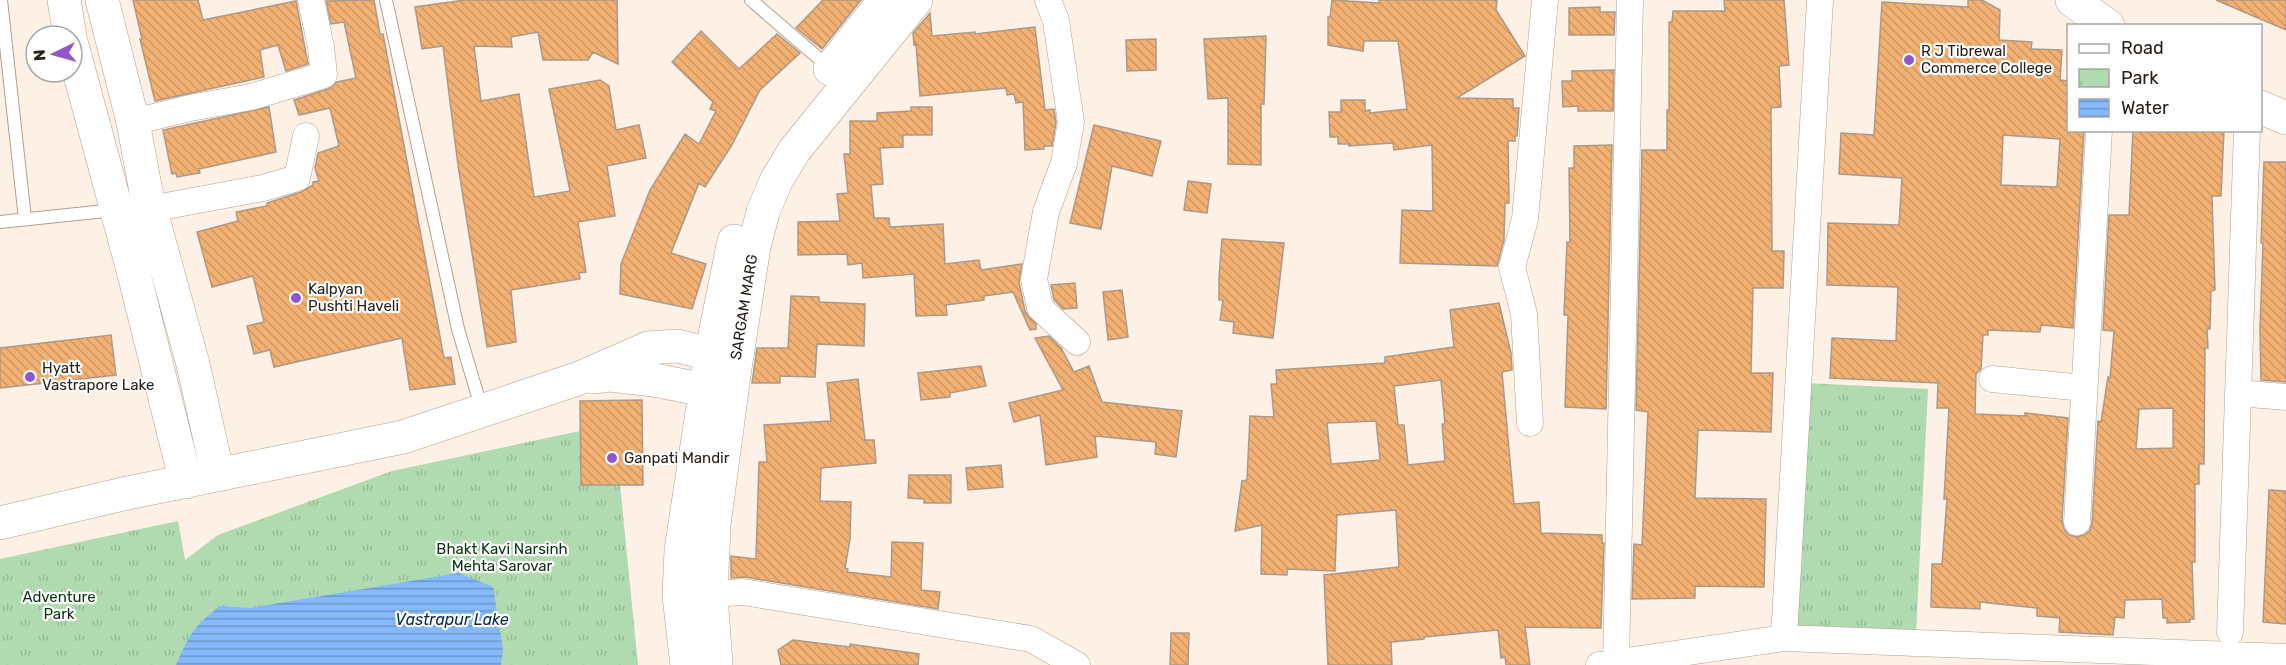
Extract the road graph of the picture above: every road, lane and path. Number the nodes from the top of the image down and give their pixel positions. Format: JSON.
{"nodes":[{"id":1,"x":1,"y":0,"type":"edge"},
{"id":2,"x":64,"y":0,"type":"edge"},
{"id":3,"x":102,"y":0,"type":"edge"},
{"id":4,"x":311,"y":0,"type":"edge"},
{"id":5,"x":386,"y":0,"type":"edge"},
{"id":6,"x":751,"y":0,"type":"edge"},
{"id":7,"x":885,"y":0,"type":"edge"},
{"id":8,"x":916,"y":0,"type":"edge"},
{"id":9,"x":1048,"y":0,"type":"edge"},
{"id":10,"x":1545,"y":0,"type":"edge"},
{"id":11,"x":1630,"y":0,"type":"edge"},
{"id":12,"x":1820,"y":0,"type":"edge"},
{"id":13,"x":2072,"y":0,"type":"edge"},
{"id":14,"x":68,"y":24,"type":"edge"},
{"id":15,"x":2105,"y":24,"type":"edge"},
{"id":16,"x":831,"y":69,"type":"junction"},
{"id":17,"x":82,"y":84,"type":"edge"},
{"id":18,"x":2262,"y":108,"type":"edge"},
{"id":19,"x":2286,"y":118,"type":"edge"},
{"id":20,"x":133,"y":122,"type":"junction"},
{"id":21,"x":2099,"y":132,"type":"edge"},
{"id":22,"x":2247,"y":132,"type":"edge"},
{"id":23,"x":306,"y":136,"type":"dead end"},
{"id":24,"x":150,"y":209,"type":"junction"},
{"id":25,"x":116,"y":210,"type":"junction"},
{"id":26,"x":25,"y":219,"type":"junction"},
{"id":27,"x":0,"y":222,"type":"edge"},
{"id":28,"x":719,"y":311,"type":"junction"},
{"id":29,"x":1077,"y":342,"type":"dead end"},
{"id":30,"x":677,"y":346,"type":"junction"},
{"id":31,"x":721,"y":372,"type":"junction"},
{"id":32,"x":577,"y":379,"type":"junction"},
{"id":33,"x":1992,"y":379,"type":"dead end"},
{"id":34,"x":654,"y":380,"type":"junction"},
{"id":35,"x":2084,"y":388,"type":"junction"},
{"id":36,"x":2238,"y":393,"type":"junction"},
{"id":37,"x":2286,"y":397,"type":"edge"},
{"id":38,"x":482,"y":411,"type":"junction"},
{"id":39,"x":1530,"y":423,"type":"dead end"},
{"id":40,"x":696,"y":442,"type":"junction"},
{"id":41,"x":218,"y":475,"type":"junction"},
{"id":42,"x":186,"y":482,"type":"junction"},
{"id":43,"x":2077,"y":522,"type":"dead end"},
{"id":44,"x":0,"y":523,"type":"edge"},
{"id":45,"x":695,"y":595,"type":"junction"},
{"id":46,"x":2230,"y":632,"type":"dead end"},
{"id":47,"x":1784,"y":638,"type":"junction"},
{"id":48,"x":2286,"y":657,"type":"edge"},
{"id":49,"x":2105,"y":658,"type":"edge"},
{"id":50,"x":1611,"y":664,"type":"edge"},
{"id":51,"x":687,"y":665,"type":"edge"},
{"id":52,"x":716,"y":665,"type":"edge"},
{"id":53,"x":1077,"y":665,"type":"edge"}],
"edges":[{"from":1,"to":26,"type":"lane"},
{"from":2,"to":14,"type":"street"},
{"from":3,"to":20,"type":"street"},
{"from":4,"to":20,"type":"street"},
{"from":5,"to":38,"type":"lane"},
{"from":6,"to":16,"type":"lane"},
{"from":7,"to":16,"type":"street","name":"SARGAM MARG"},
{"from":8,"to":31,"type":"street","name":"SARGAM MARG"},
{"from":9,"to":29,"type":"street"},
{"from":10,"to":39,"type":"street"},
{"from":11,"to":50,"type":"street"},
{"from":12,"to":47,"type":"street"},
{"from":13,"to":15,"type":"street"},
{"from":16,"to":28,"type":"street","name":"SARGAM MARG"},
{"from":17,"to":25,"type":"street"},
{"from":18,"to":19,"type":"street"},
{"from":20,"to":24,"type":"street"},
{"from":21,"to":35,"type":"street"},
{"from":22,"to":36,"type":"street"},
{"from":23,"to":24,"type":"street"},
{"from":24,"to":41,"type":"street"},
{"from":25,"to":26,"type":"lane"},
{"from":25,"to":42,"type":"street"},
{"from":26,"to":27,"type":"lane"},
{"from":28,"to":30,"type":"street"},
{"from":28,"to":31,"type":"street","name":"SARGAM MARG"},
{"from":30,"to":31,"type":"street"},
{"from":30,"to":32,"type":"street"},
{"from":31,"to":34,"type":"street"},
{"from":31,"to":40,"type":"street","name":"SARGAM MARG"},
{"from":31,"to":45,"type":"street","name":"SARGAM MARG"},
{"from":32,"to":34,"type":"street"},
{"from":32,"to":38,"type":"street"},
{"from":33,"to":35,"type":"street"},
{"from":34,"to":40,"type":"street"},
{"from":35,"to":43,"type":"street"},
{"from":36,"to":37,"type":"street"},
{"from":36,"to":46,"type":"street"},
{"from":38,"to":41,"type":"street"},
{"from":40,"to":45,"type":"street","name":"SARGAM MARG"},
{"from":41,"to":42,"type":"street"},
{"from":42,"to":44,"type":"street"},
{"from":45,"to":51,"type":"street","name":"SARGAM MARG"},
{"from":45,"to":52,"type":"street","name":"SARGAM MARG"},
{"from":45,"to":53,"type":"street"},
{"from":47,"to":49,"type":"street"},
{"from":47,"to":50,"type":"street"},
{"from":48,"to":49,"type":"street"}]}
